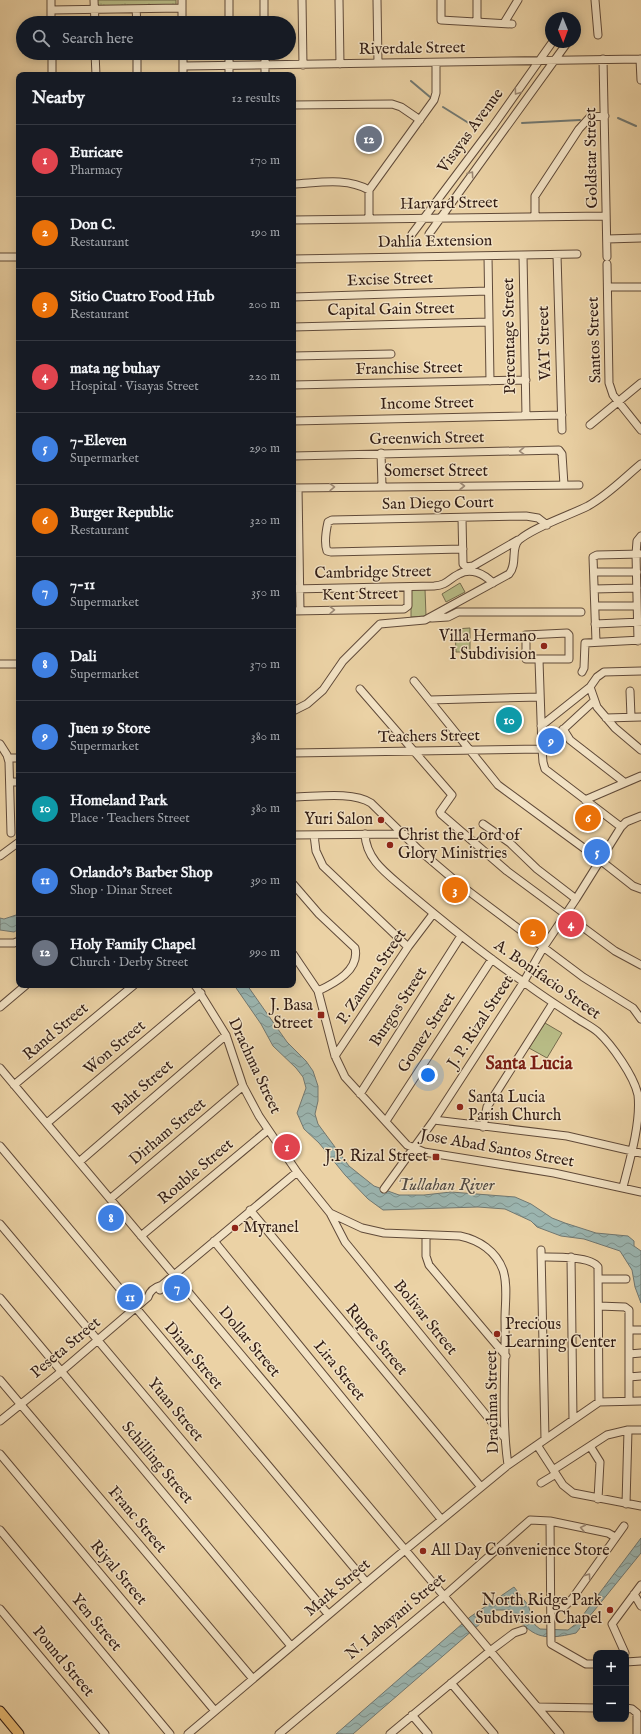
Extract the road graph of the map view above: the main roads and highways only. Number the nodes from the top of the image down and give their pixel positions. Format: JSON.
{"nodes":[{"id":1,"x":0,"y":1711,"type":"edge"},
{"id":2,"x":19,"y":1734,"type":"edge"}],
"edges":[{"from":1,"to":2,"type":"main road"}]}
